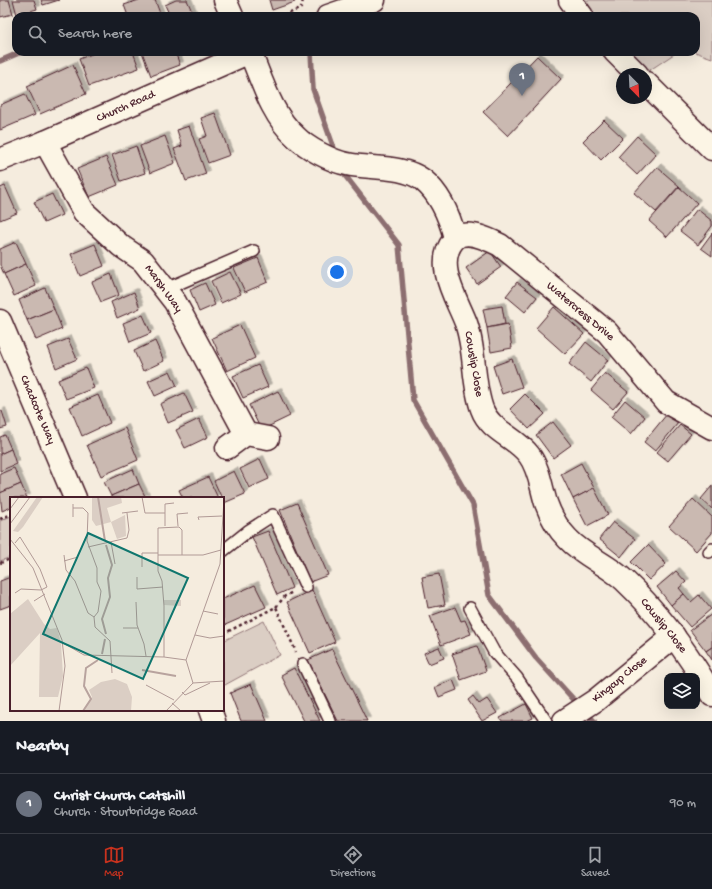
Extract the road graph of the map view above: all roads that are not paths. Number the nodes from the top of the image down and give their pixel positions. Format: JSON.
{"nodes":[{"id":1,"x":225,"y":0,"type":"edge"},
{"id":2,"x":374,"y":0,"type":"edge"},
{"id":3,"x":570,"y":0,"type":"edge"},
{"id":4,"x":230,"y":12,"type":"edge"},
{"id":5,"x":340,"y":12,"type":"edge"},
{"id":6,"x":579,"y":12,"type":"edge"},
{"id":7,"x":241,"y":56,"type":"edge"},
{"id":8,"x":252,"y":56,"type":"edge"},
{"id":9,"x":619,"y":56,"type":"edge"},
{"id":10,"x":631,"y":68,"type":"edge"},
{"id":11,"x":652,"y":89,"type":"edge"},
{"id":12,"x":44,"y":142,"type":"junction"},
{"id":13,"x":712,"y":149,"type":"edge"},
{"id":14,"x":0,"y":160,"type":"edge"},
{"id":15,"x":454,"y":238,"type":"junction"},
{"id":16,"x":254,"y":251,"type":"dead end"},
{"id":17,"x":166,"y":290,"type":"junction"},
{"id":18,"x":0,"y":321,"type":"edge"},
{"id":19,"x":712,"y":428,"type":"edge"},
{"id":20,"x":246,"y":434,"type":"junction"},
{"id":21,"x":268,"y":438,"type":"dead end"},
{"id":22,"x":227,"y":448,"type":"dead end"},
{"id":23,"x":75,"y":497,"type":"edge"},
{"id":24,"x":224,"y":550,"type":"edge"},
{"id":25,"x":306,"y":587,"type":"road end"},
{"id":26,"x":470,"y":608,"type":"dead end"},
{"id":27,"x":674,"y":636,"type":"junction"},
{"id":28,"x":302,"y":664,"type":"dead end"},
{"id":29,"x":712,"y":695,"type":"edge"},
{"id":30,"x":210,"y":711,"type":"edge"},
{"id":31,"x":214,"y":721,"type":"edge"},
{"id":32,"x":330,"y":721,"type":"edge"},
{"id":33,"x":546,"y":721,"type":"edge"},
{"id":34,"x":564,"y":721,"type":"edge"}],
"edges":[{"from":1,"to":4,"type":"street"},
{"from":2,"to":5,"type":"street"},
{"from":3,"to":6,"type":"street"},
{"from":7,"to":12,"type":"street","name":"Church Road"},
{"from":8,"to":15,"type":"street"},
{"from":9,"to":10,"type":"street"},
{"from":11,"to":13,"type":"street"},
{"from":12,"to":14,"type":"street","name":"Church Road"},
{"from":12,"to":17,"type":"street","name":"Marsh Way"},
{"from":15,"to":19,"type":"street","name":"Watercress Drive"},
{"from":15,"to":27,"type":"street","name":"Cowslip Close"},
{"from":16,"to":17,"type":"lane"},
{"from":17,"to":20,"type":"street","name":"Marsh Way"},
{"from":18,"to":23,"type":"street","name":"Chadcote Way"},
{"from":20,"to":21,"type":"street"},
{"from":20,"to":22,"type":"street"},
{"from":24,"to":25,"type":"lane"},
{"from":26,"to":33,"type":"lane"},
{"from":27,"to":29,"type":"street","name":"Cowslip Close"},
{"from":27,"to":34,"type":"street","name":"Kingcup Close"},
{"from":28,"to":32,"type":"lane"},
{"from":30,"to":31,"type":"street"}]}
